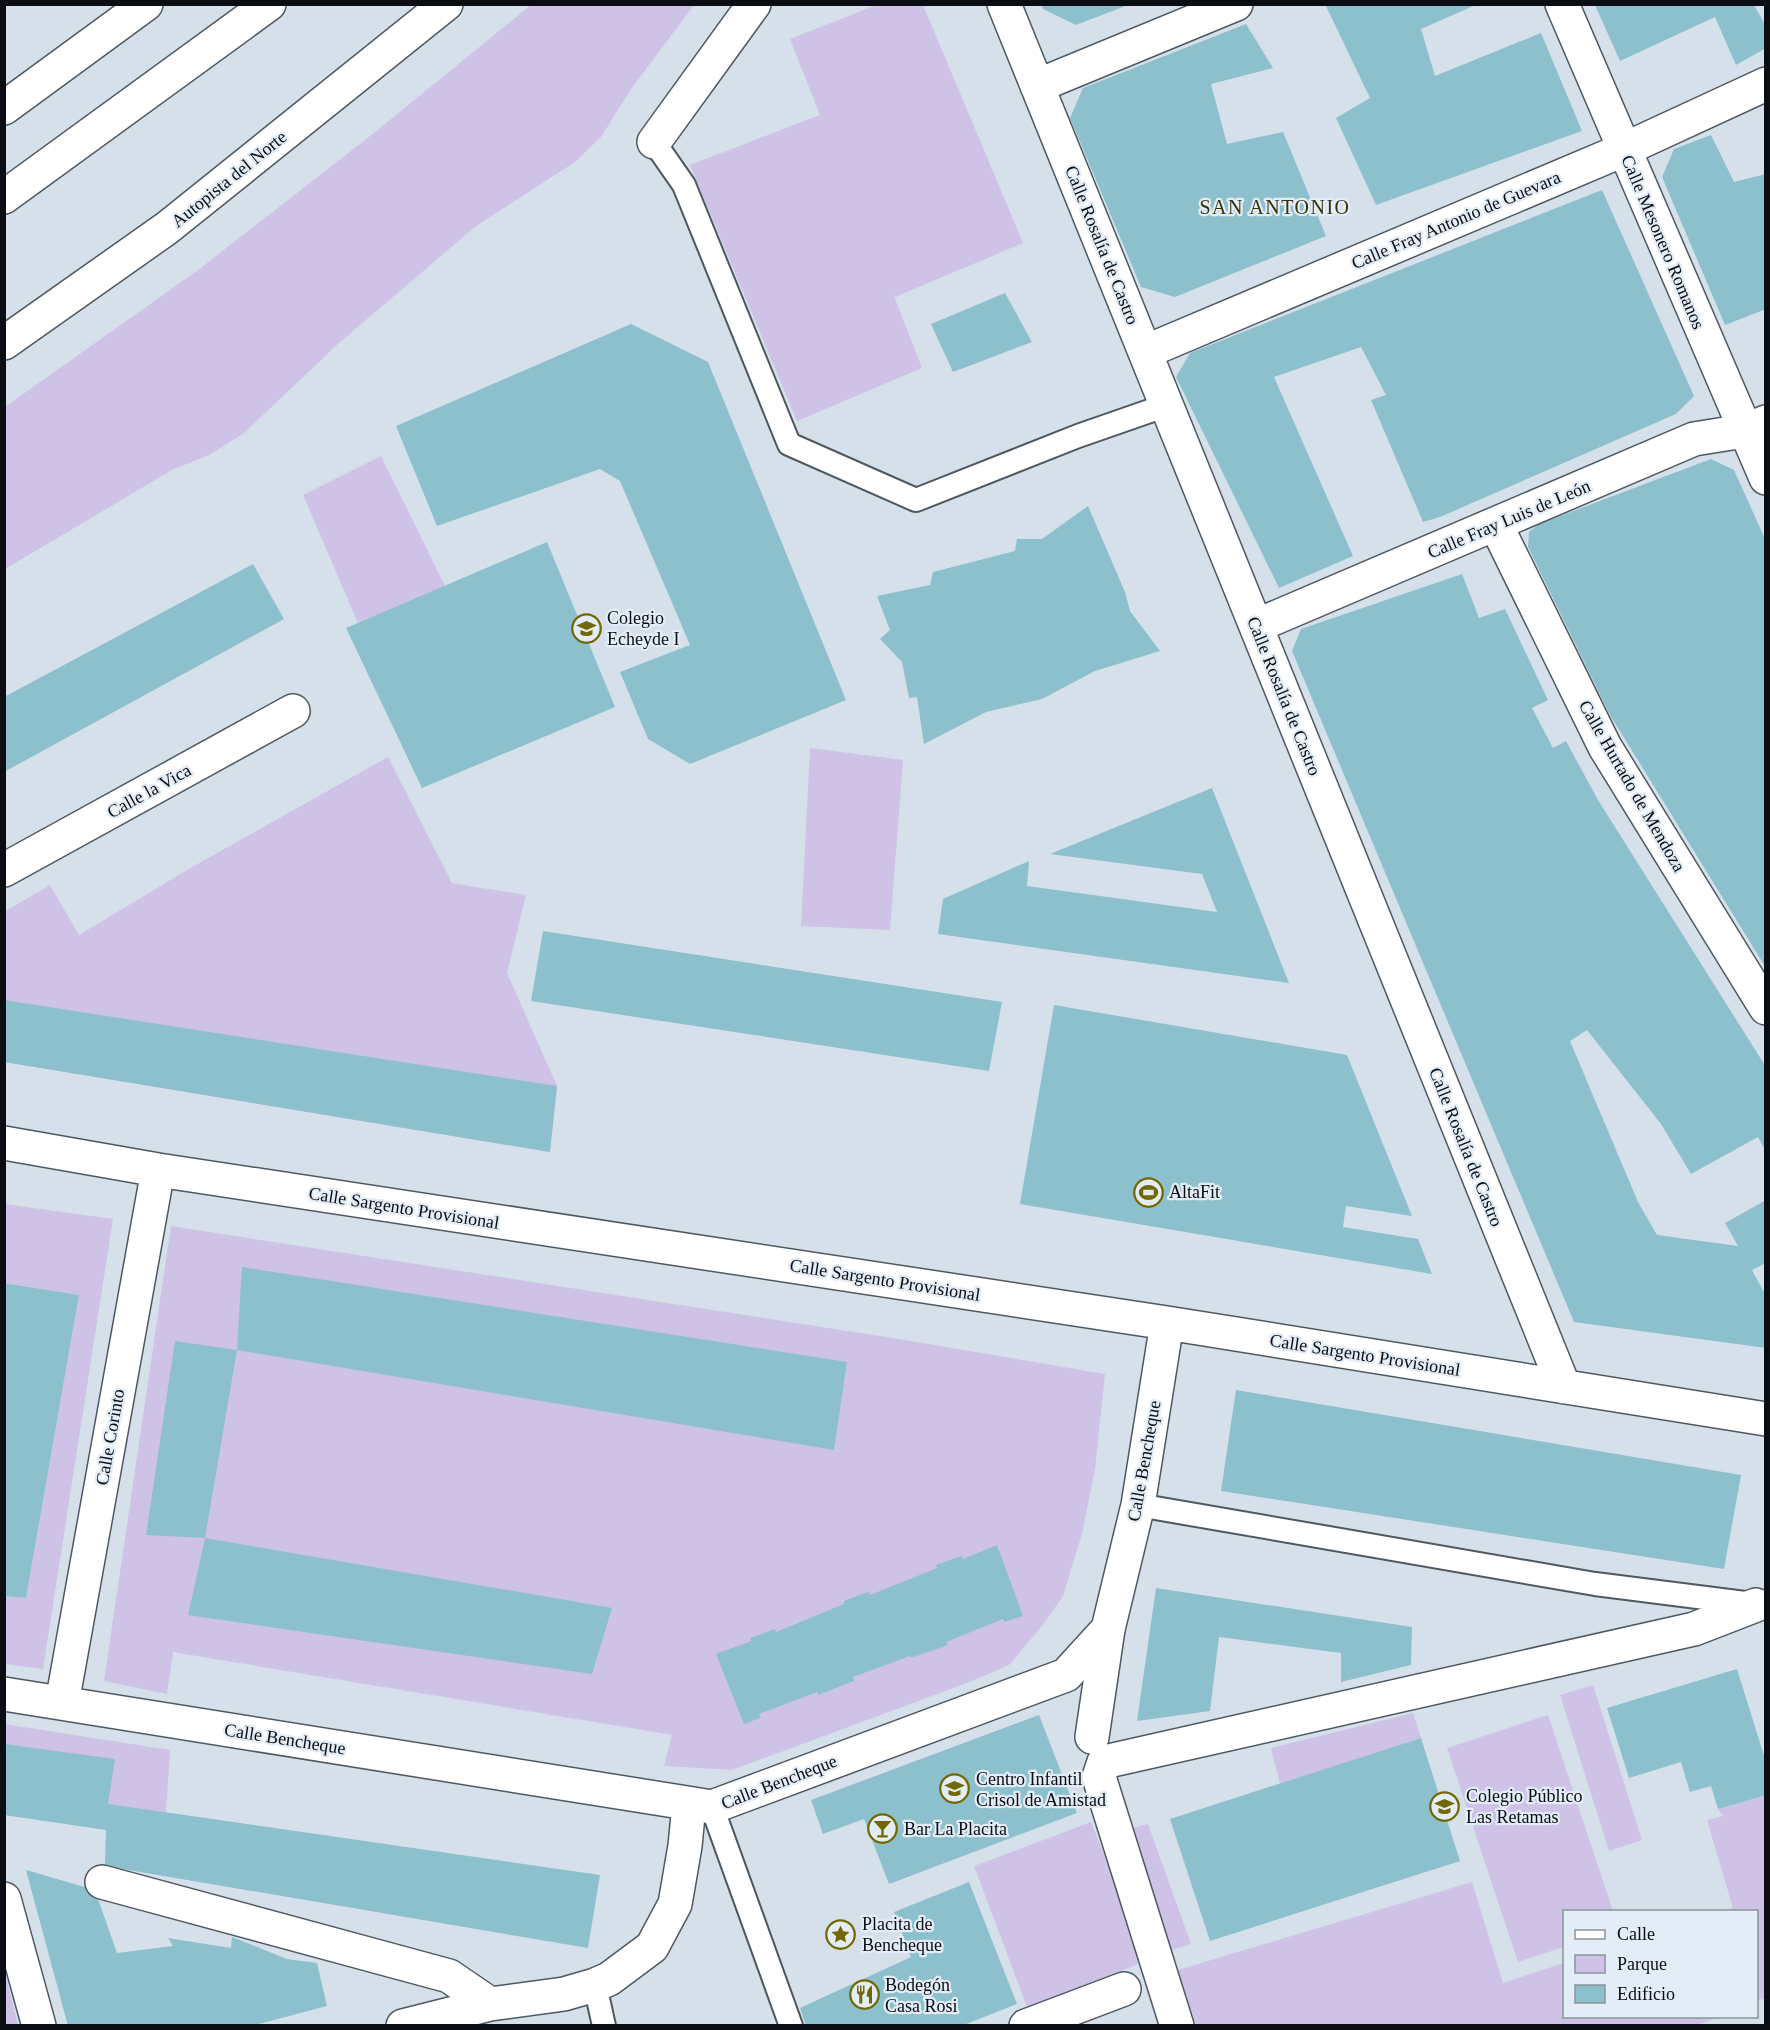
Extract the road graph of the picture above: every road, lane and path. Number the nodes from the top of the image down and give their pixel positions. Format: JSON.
{"nodes":[{"id":1,"x":146,"y":4,"type":"edge"},
{"id":2,"x":269,"y":4,"type":"edge"},
{"id":3,"x":446,"y":4,"type":"edge"},
{"id":4,"x":754,"y":4,"type":"edge"},
{"id":5,"x":1004,"y":4,"type":"edge"},
{"id":6,"x":1236,"y":4,"type":"edge"},
{"id":7,"x":1562,"y":4,"type":"edge"},
{"id":8,"x":1766,"y":84,"type":"edge"},
{"id":9,"x":1037,"y":86,"type":"junction"},
{"id":10,"x":4,"y":108,"type":"edge"},
{"id":11,"x":654,"y":142,"type":"joint"},
{"id":12,"x":1623,"y":150,"type":"junction"},
{"id":13,"x":4,"y":197,"type":"edge"},
{"id":14,"x":4,"y":343,"type":"edge"},
{"id":15,"x":1145,"y":352,"type":"junction"},
{"id":16,"x":1167,"y":405,"type":"junction"},
{"id":17,"x":1755,"y":427,"type":"edge"},
{"id":18,"x":1766,"y":478,"type":"edge"},
{"id":19,"x":1496,"y":525,"type":"junction"},
{"id":20,"x":1256,"y":626,"type":"junction"},
{"id":21,"x":293,"y":711,"type":"dead end"},
{"id":22,"x":4,"y":870,"type":"edge"},
{"id":23,"x":1766,"y":1008,"type":"edge"},
{"id":24,"x":4,"y":1143,"type":"edge"},
{"id":25,"x":158,"y":1170,"type":"junction"},
{"id":26,"x":1167,"y":1323,"type":"junction"},
{"id":27,"x":1564,"y":1387,"type":"junction"},
{"id":28,"x":1766,"y":1419,"type":"edge"},
{"id":29,"x":1138,"y":1505,"type":"junction"},
{"id":30,"x":1761,"y":1604,"type":"edge"},
{"id":31,"x":1108,"y":1629,"type":"junction"},
{"id":32,"x":4,"y":1694,"type":"edge"},
{"id":33,"x":62,"y":1703,"type":"junction"},
{"id":34,"x":1092,"y":1737,"type":"dead end"},
{"id":35,"x":700,"y":1806,"type":"junction"},
{"id":36,"x":102,"y":1882,"type":"dead end"},
{"id":37,"x":4,"y":1899,"type":"edge"},
{"id":38,"x":1145,"y":1981,"type":"junction"},
{"id":39,"x":595,"y":1985,"type":"junction"},
{"id":40,"x":490,"y":2004,"type":"junction"},
{"id":41,"x":39,"y":2025,"type":"edge"},
{"id":42,"x":403,"y":2025,"type":"edge"},
{"id":43,"x":604,"y":2025,"type":"edge"},
{"id":44,"x":791,"y":2025,"type":"edge"},
{"id":45,"x":1026,"y":2025,"type":"edge"},
{"id":46,"x":1177,"y":2025,"type":"edge"}],
"edges":[{"from":1,"to":10,"type":"main road"},
{"from":2,"to":13,"type":"main road"},
{"from":3,"to":14,"type":"main road","name":"Autopista del Norte"},
{"from":4,"to":11,"type":"main road"},
{"from":5,"to":9,"type":"main road","name":"Calle Rosalía de Castro"},
{"from":6,"to":9,"type":"main road"},
{"from":7,"to":12,"type":"main road","name":"Calle Mesonero Romanos"},
{"from":8,"to":12,"type":"main road","name":"Calle Fray Antonio de Guevara"},
{"from":9,"to":15,"type":"main road","name":"Calle Rosalía de Castro"},
{"from":11,"to":16,"type":"lane"},
{"from":12,"to":15,"type":"main road","name":"Calle Fray Antonio de Guevara"},
{"from":12,"to":17,"type":"main road","name":"Calle Mesonero Romanos"},
{"from":15,"to":16,"type":"main road","name":"Calle Rosalía de Castro"},
{"from":16,"to":20,"type":"main road","name":"Calle Rosalía de Castro"},
{"from":17,"to":18,"type":"main road","name":"Calle Mesonero Romanos"},
{"from":17,"to":19,"type":"main road","name":"Calle Fray Luis de León"},
{"from":19,"to":20,"type":"main road","name":"Calle Fray Luis de León"},
{"from":19,"to":23,"type":"main road","name":"Calle Hurtado de Mendoza"},
{"from":20,"to":27,"type":"main road","name":"Calle Rosalía de Castro"},
{"from":21,"to":22,"type":"main road","name":"Calle la Vica"},
{"from":24,"to":25,"type":"main road","name":"Calle Sargento Provisional"},
{"from":25,"to":26,"type":"main road","name":"Calle Sargento Provisional"},
{"from":25,"to":33,"type":"main road","name":"Calle Corinto"},
{"from":26,"to":27,"type":"main road","name":"Calle Sargento Provisional"},
{"from":26,"to":29,"type":"main road","name":"Calle Bencheque"},
{"from":27,"to":28,"type":"main road","name":"Calle Sargento Provisional"},
{"from":29,"to":30,"type":"lane"},
{"from":29,"to":31,"type":"main road","name":"Calle Bencheque"},
{"from":30,"to":38,"type":"main road"},
{"from":31,"to":34,"type":"main road"},
{"from":31,"to":35,"type":"main road","name":"Calle Bencheque"},
{"from":32,"to":33,"type":"main road","name":"Calle Bencheque"},
{"from":33,"to":35,"type":"main road","name":"Calle Bencheque"},
{"from":35,"to":39,"type":"main road"},
{"from":35,"to":44,"type":"lane"},
{"from":36,"to":40,"type":"main road"},
{"from":37,"to":41,"type":"main road"},
{"from":38,"to":45,"type":"main road"},
{"from":38,"to":46,"type":"main road"},
{"from":39,"to":40,"type":"main road"},
{"from":39,"to":43,"type":"lane"},
{"from":40,"to":42,"type":"main road"}]}
